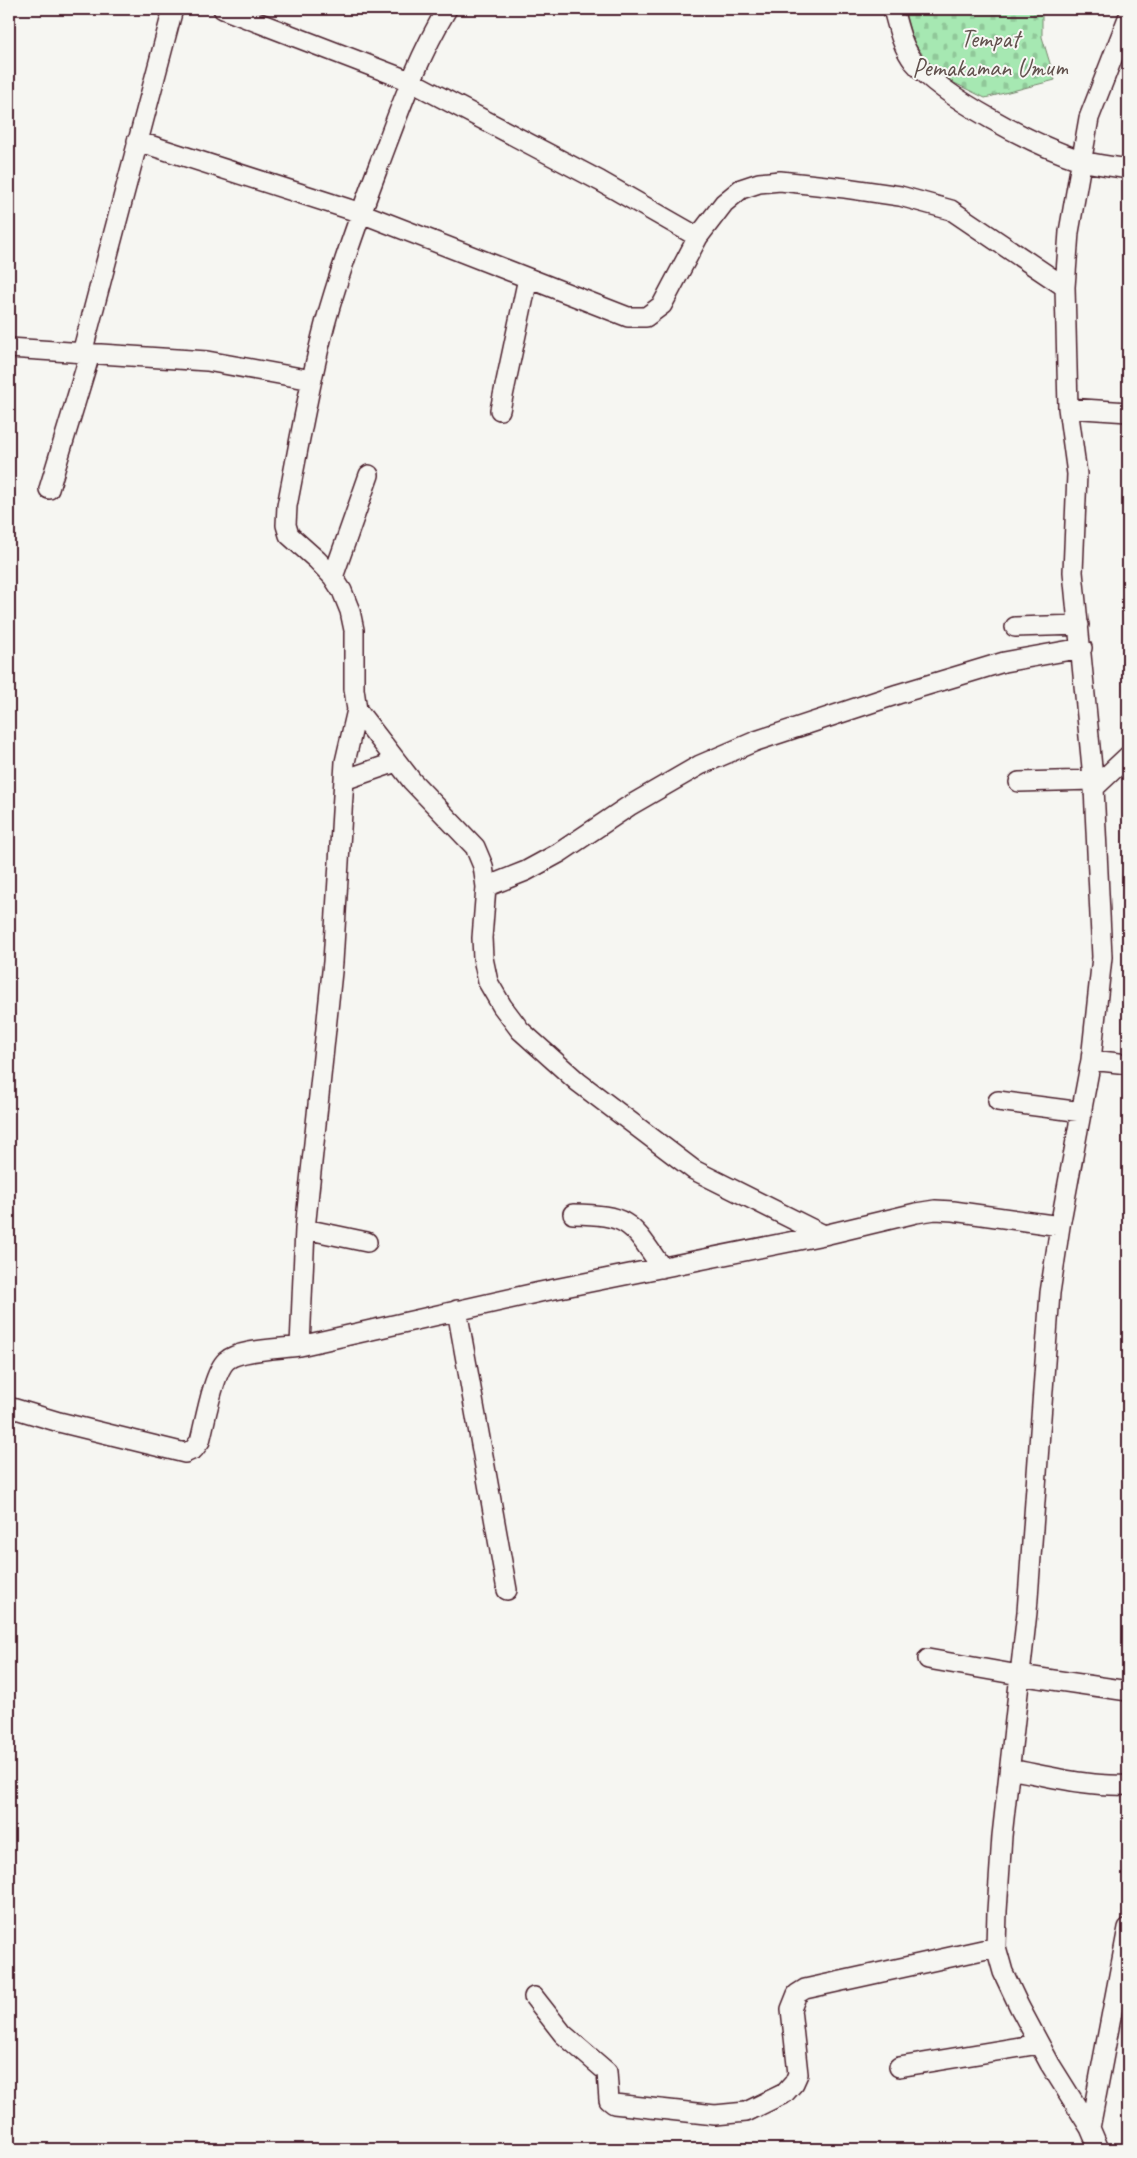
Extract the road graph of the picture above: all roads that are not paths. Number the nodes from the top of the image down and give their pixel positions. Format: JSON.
{"nodes":[{"id":1,"x":173,"y":9,"type":"edge"},
{"id":2,"x":223,"y":9,"type":"edge"},
{"id":3,"x":447,"y":9,"type":"edge"},
{"id":4,"x":894,"y":9,"type":"edge"},
{"id":5,"x":1128,"y":18,"type":"edge"},
{"id":6,"x":1123,"y":44,"type":"edge"},
{"id":7,"x":410,"y":81,"type":"junction"},
{"id":8,"x":137,"y":141,"type":"junction"},
{"id":9,"x":1081,"y":161,"type":"junction"},
{"id":10,"x":1128,"y":169,"type":"edge"},
{"id":11,"x":361,"y":213,"type":"junction"},
{"id":12,"x":698,"y":237,"type":"junction"},
{"id":13,"x":528,"y":278,"type":"junction"},
{"id":14,"x":1065,"y":287,"type":"junction"},
{"id":15,"x":9,"y":348,"type":"edge"},
{"id":16,"x":86,"y":353,"type":"junction"},
{"id":17,"x":312,"y":380,"type":"junction"},
{"id":18,"x":1068,"y":408,"type":"junction"},
{"id":19,"x":500,"y":410,"type":"dead end"},
{"id":20,"x":1128,"y":412,"type":"edge"},
{"id":21,"x":369,"y":475,"type":"dead end"},
{"id":22,"x":49,"y":489,"type":"dead end"},
{"id":23,"x":333,"y":577,"type":"junction"},
{"id":24,"x":1079,"y":626,"type":"junction"},
{"id":25,"x":1015,"y":627,"type":"dead end"},
{"id":26,"x":1082,"y":648,"type":"junction"},
{"id":27,"x":357,"y":710,"type":"junction"},
{"id":28,"x":1128,"y":756,"type":"edge"},
{"id":29,"x":396,"y":762,"type":"junction"},
{"id":30,"x":344,"y":780,"type":"junction"},
{"id":31,"x":1019,"y":782,"type":"dead end"},
{"id":32,"x":1094,"y":784,"type":"junction"},
{"id":33,"x":486,"y":887,"type":"junction"},
{"id":34,"x":1091,"y":1060,"type":"junction"},
{"id":35,"x":1128,"y":1064,"type":"edge"},
{"id":36,"x":998,"y":1101,"type":"dead end"},
{"id":37,"x":1082,"y":1112,"type":"junction"},
{"id":38,"x":573,"y":1214,"type":"dead end"},
{"id":39,"x":1060,"y":1226,"type":"junction"},
{"id":40,"x":305,"y":1229,"type":"junction"},
{"id":41,"x":824,"y":1236,"type":"junction"},
{"id":42,"x":367,"y":1242,"type":"dead end"},
{"id":43,"x":662,"y":1268,"type":"junction"},
{"id":44,"x":457,"y":1310,"type":"junction"},
{"id":45,"x":300,"y":1346,"type":"junction"},
{"id":46,"x":9,"y":1407,"type":"edge"},
{"id":47,"x":506,"y":1590,"type":"dead end"},
{"id":48,"x":928,"y":1659,"type":"dead end"},
{"id":49,"x":1019,"y":1675,"type":"junction"},
{"id":50,"x":1128,"y":1691,"type":"edge"},
{"id":51,"x":1010,"y":1769,"type":"junction"},
{"id":52,"x":1128,"y":1784,"type":"edge"},
{"id":53,"x":1128,"y":1928,"type":"edge"},
{"id":54,"x":996,"y":1948,"type":"junction"},
{"id":55,"x":1126,"y":1949,"type":"edge"},
{"id":56,"x":534,"y":1997,"type":"dead end"},
{"id":57,"x":1120,"y":2011,"type":"edge"},
{"id":58,"x":1039,"y":2044,"type":"junction"},
{"id":59,"x":899,"y":2067,"type":"dead end"},
{"id":60,"x":1090,"y":2128,"type":"junction"},
{"id":61,"x":1100,"y":2149,"type":"edge"}],
"edges":[{"from":1,"to":8,"type":"street"},
{"from":2,"to":7,"type":"street"},
{"from":3,"to":7,"type":"street"},
{"from":4,"to":9,"type":"street"},
{"from":5,"to":6,"type":"street"},
{"from":6,"to":9,"type":"street"},
{"from":7,"to":11,"type":"street"},
{"from":7,"to":12,"type":"street"},
{"from":8,"to":11,"type":"street"},
{"from":8,"to":16,"type":"street"},
{"from":9,"to":10,"type":"street"},
{"from":9,"to":14,"type":"street"},
{"from":11,"to":13,"type":"street"},
{"from":11,"to":17,"type":"street"},
{"from":12,"to":13,"type":"street"},
{"from":12,"to":14,"type":"street"},
{"from":13,"to":19,"type":"street"},
{"from":14,"to":18,"type":"street"},
{"from":15,"to":16,"type":"street"},
{"from":16,"to":17,"type":"street"},
{"from":16,"to":22,"type":"street"},
{"from":17,"to":23,"type":"street"},
{"from":18,"to":20,"type":"street"},
{"from":18,"to":24,"type":"street"},
{"from":21,"to":23,"type":"street"},
{"from":23,"to":27,"type":"street"},
{"from":24,"to":25,"type":"street"},
{"from":24,"to":26,"type":"street"},
{"from":26,"to":32,"type":"street"},
{"from":26,"to":33,"type":"street"},
{"from":27,"to":29,"type":"street"},
{"from":27,"to":30,"type":"street"},
{"from":28,"to":32,"type":"street"},
{"from":29,"to":30,"type":"street"},
{"from":29,"to":33,"type":"street"},
{"from":30,"to":40,"type":"street"},
{"from":31,"to":32,"type":"street"},
{"from":32,"to":34,"type":"street"},
{"from":33,"to":41,"type":"street"},
{"from":34,"to":35,"type":"street"},
{"from":34,"to":37,"type":"street"},
{"from":36,"to":37,"type":"street"},
{"from":37,"to":39,"type":"street"},
{"from":38,"to":43,"type":"street"},
{"from":39,"to":41,"type":"street"},
{"from":39,"to":49,"type":"street"},
{"from":40,"to":42,"type":"street"},
{"from":40,"to":45,"type":"street"},
{"from":41,"to":43,"type":"street"},
{"from":43,"to":44,"type":"street"},
{"from":44,"to":45,"type":"street"},
{"from":44,"to":47,"type":"street"},
{"from":45,"to":46,"type":"street"},
{"from":48,"to":49,"type":"street"},
{"from":49,"to":50,"type":"street"},
{"from":49,"to":51,"type":"street"},
{"from":51,"to":52,"type":"street"},
{"from":51,"to":54,"type":"street"},
{"from":53,"to":55,"type":"street"},
{"from":54,"to":56,"type":"street"},
{"from":54,"to":58,"type":"street"},
{"from":55,"to":57,"type":"street"},
{"from":57,"to":60,"type":"street"},
{"from":58,"to":59,"type":"street"},
{"from":58,"to":60,"type":"street"},
{"from":60,"to":61,"type":"street"}]}
